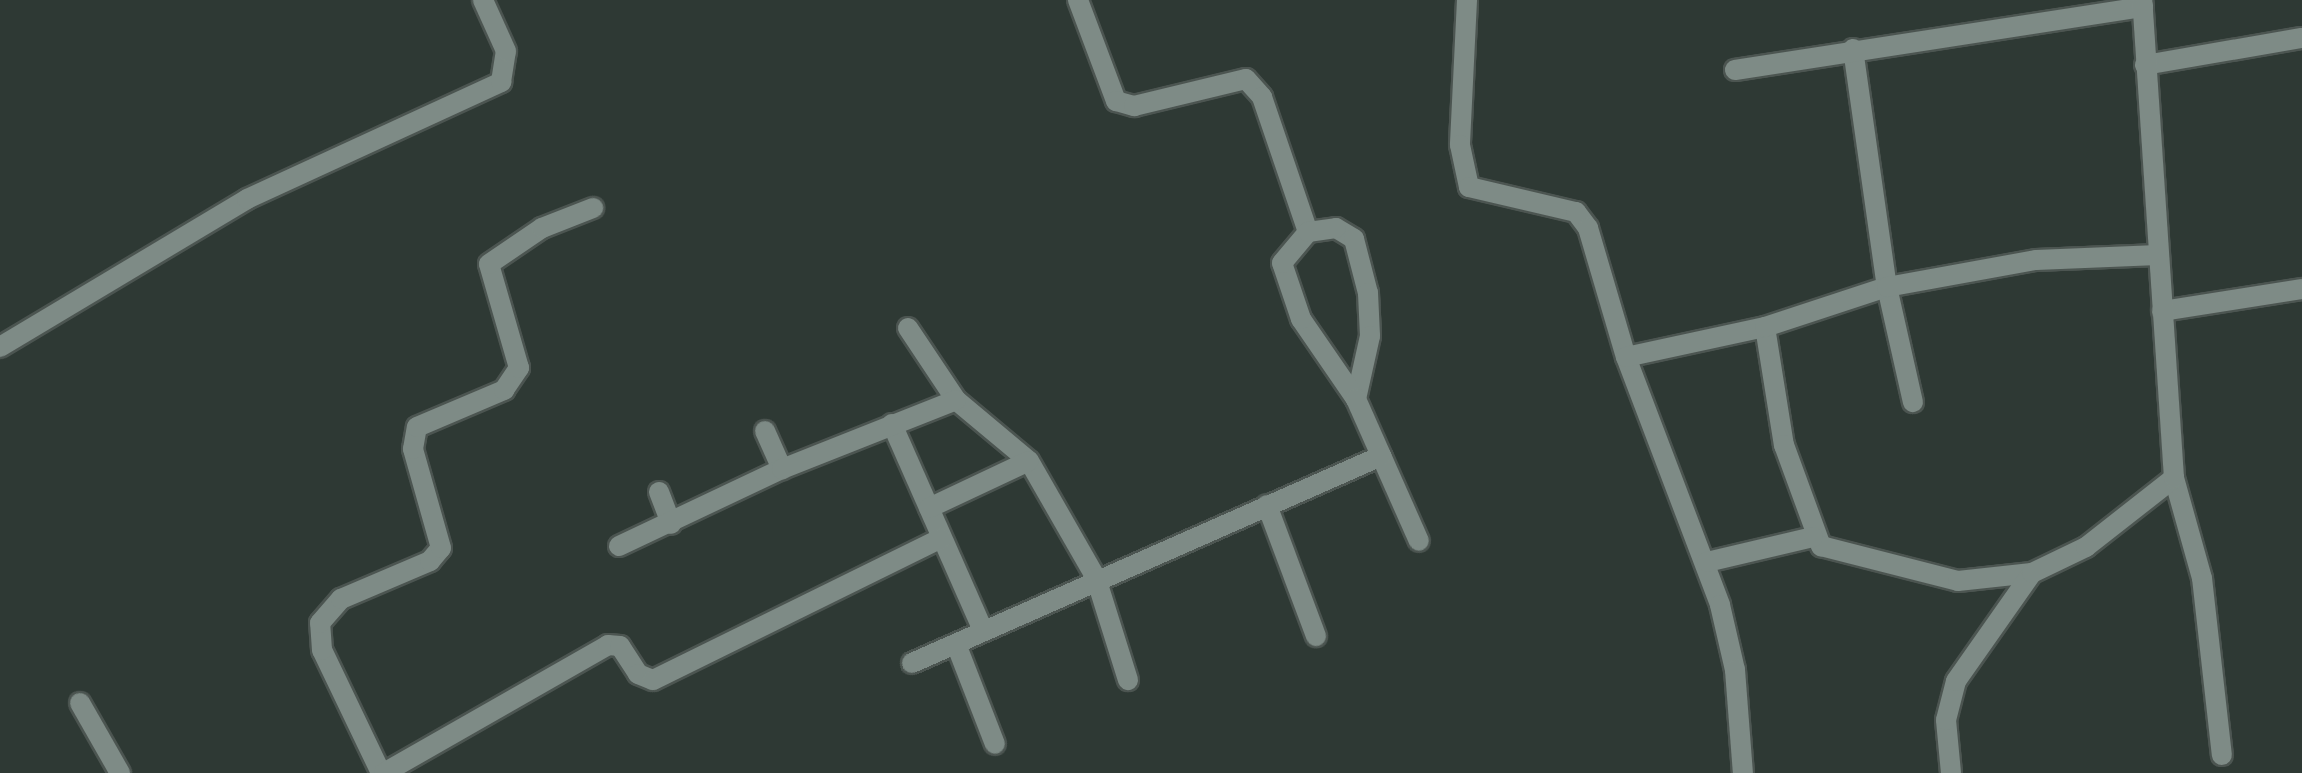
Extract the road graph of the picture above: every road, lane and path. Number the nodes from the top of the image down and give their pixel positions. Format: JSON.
{"nodes":[{"id":1,"x":483,"y":0,"type":"edge"},
{"id":2,"x":1078,"y":0,"type":"edge"},
{"id":3,"x":1467,"y":0,"type":"edge"},
{"id":4,"x":2143,"y":3,"type":"edge"},
{"id":5,"x":2302,"y":38,"type":"edge"},
{"id":6,"x":1853,"y":49,"type":"junction"},
{"id":7,"x":2145,"y":65,"type":"junction"},
{"id":8,"x":1735,"y":70,"type":"dead end"},
{"id":9,"x":593,"y":208,"type":"dead end"},
{"id":10,"x":1308,"y":232,"type":"junction"},
{"id":11,"x":2158,"y":255,"type":"junction"},
{"id":12,"x":1887,"y":287,"type":"junction"},
{"id":13,"x":2302,"y":289,"type":"edge"},
{"id":14,"x":2162,"y":311,"type":"junction"},
{"id":15,"x":1765,"y":327,"type":"junction"},
{"id":16,"x":908,"y":328,"type":"dead end"},
{"id":17,"x":0,"y":347,"type":"edge"},
{"id":18,"x":1626,"y":357,"type":"junction"},
{"id":19,"x":1356,"y":399,"type":"junction"},
{"id":20,"x":956,"y":400,"type":"junction"},
{"id":21,"x":1913,"y":402,"type":"dead end"},
{"id":22,"x":892,"y":424,"type":"junction"},
{"id":23,"x":765,"y":431,"type":"dead end"},
{"id":24,"x":1381,"y":456,"type":"junction"},
{"id":25,"x":1029,"y":461,"type":"junction"},
{"id":26,"x":782,"y":469,"type":"junction"},
{"id":27,"x":2174,"y":478,"type":"junction"},
{"id":28,"x":659,"y":492,"type":"dead end"},
{"id":29,"x":1267,"y":505,"type":"junction"},
{"id":30,"x":929,"y":508,"type":"junction"},
{"id":31,"x":671,"y":524,"type":"junction"},
{"id":32,"x":1813,"y":537,"type":"junction"},
{"id":33,"x":941,"y":538,"type":"junction"},
{"id":34,"x":1419,"y":541,"type":"dead end"},
{"id":35,"x":619,"y":546,"type":"dead end"},
{"id":36,"x":1707,"y":562,"type":"junction"},
{"id":37,"x":2032,"y":573,"type":"junction"},
{"id":38,"x":1096,"y":578,"type":"junction"},
{"id":39,"x":983,"y":630,"type":"junction"},
{"id":40,"x":1316,"y":636,"type":"dead end"},
{"id":41,"x":956,"y":644,"type":"junction"},
{"id":42,"x":912,"y":663,"type":"dead end"},
{"id":43,"x":1128,"y":680,"type":"dead end"},
{"id":44,"x":80,"y":703,"type":"dead end"},
{"id":45,"x":995,"y":744,"type":"dead end"},
{"id":46,"x":2222,"y":755,"type":"dead end"},
{"id":47,"x":120,"y":773,"type":"edge"},
{"id":48,"x":382,"y":773,"type":"edge"},
{"id":49,"x":1743,"y":773,"type":"edge"},
{"id":50,"x":1951,"y":773,"type":"edge"}],
"edges":[{"from":1,"to":17,"type":"street"},
{"from":2,"to":10,"type":"street"},
{"from":3,"to":18,"type":"street"},
{"from":4,"to":6,"type":"street"},
{"from":4,"to":7,"type":"street"},
{"from":5,"to":7,"type":"street"},
{"from":6,"to":8,"type":"street"},
{"from":6,"to":12,"type":"street"},
{"from":7,"to":11,"type":"street"},
{"from":9,"to":48,"type":"street"},
{"from":10,"to":19,"type":"street"},
{"from":10,"to":19,"type":"street"},
{"from":11,"to":12,"type":"street"},
{"from":11,"to":14,"type":"street"},
{"from":12,"to":15,"type":"street"},
{"from":12,"to":21,"type":"street"},
{"from":13,"to":14,"type":"street"},
{"from":14,"to":27,"type":"street"},
{"from":15,"to":18,"type":"street"},
{"from":15,"to":32,"type":"street"},
{"from":16,"to":20,"type":"street"},
{"from":18,"to":36,"type":"street"},
{"from":19,"to":24,"type":"street"},
{"from":20,"to":22,"type":"street"},
{"from":20,"to":25,"type":"street"},
{"from":22,"to":26,"type":"street"},
{"from":22,"to":30,"type":"street"},
{"from":23,"to":26,"type":"street"},
{"from":24,"to":29,"type":"street"},
{"from":24,"to":34,"type":"street"},
{"from":25,"to":30,"type":"street"},
{"from":25,"to":38,"type":"street"},
{"from":26,"to":31,"type":"street"},
{"from":27,"to":37,"type":"street"},
{"from":27,"to":46,"type":"street"},
{"from":28,"to":31,"type":"street"},
{"from":29,"to":38,"type":"street"},
{"from":29,"to":40,"type":"street"},
{"from":30,"to":33,"type":"street"},
{"from":31,"to":35,"type":"street"},
{"from":32,"to":36,"type":"street"},
{"from":32,"to":37,"type":"street"},
{"from":33,"to":39,"type":"street"},
{"from":33,"to":48,"type":"street"},
{"from":36,"to":49,"type":"street"},
{"from":37,"to":50,"type":"street"},
{"from":38,"to":39,"type":"street"},
{"from":38,"to":43,"type":"street"},
{"from":39,"to":41,"type":"street"},
{"from":41,"to":42,"type":"street"},
{"from":41,"to":45,"type":"street"},
{"from":44,"to":47,"type":"street"}]}
